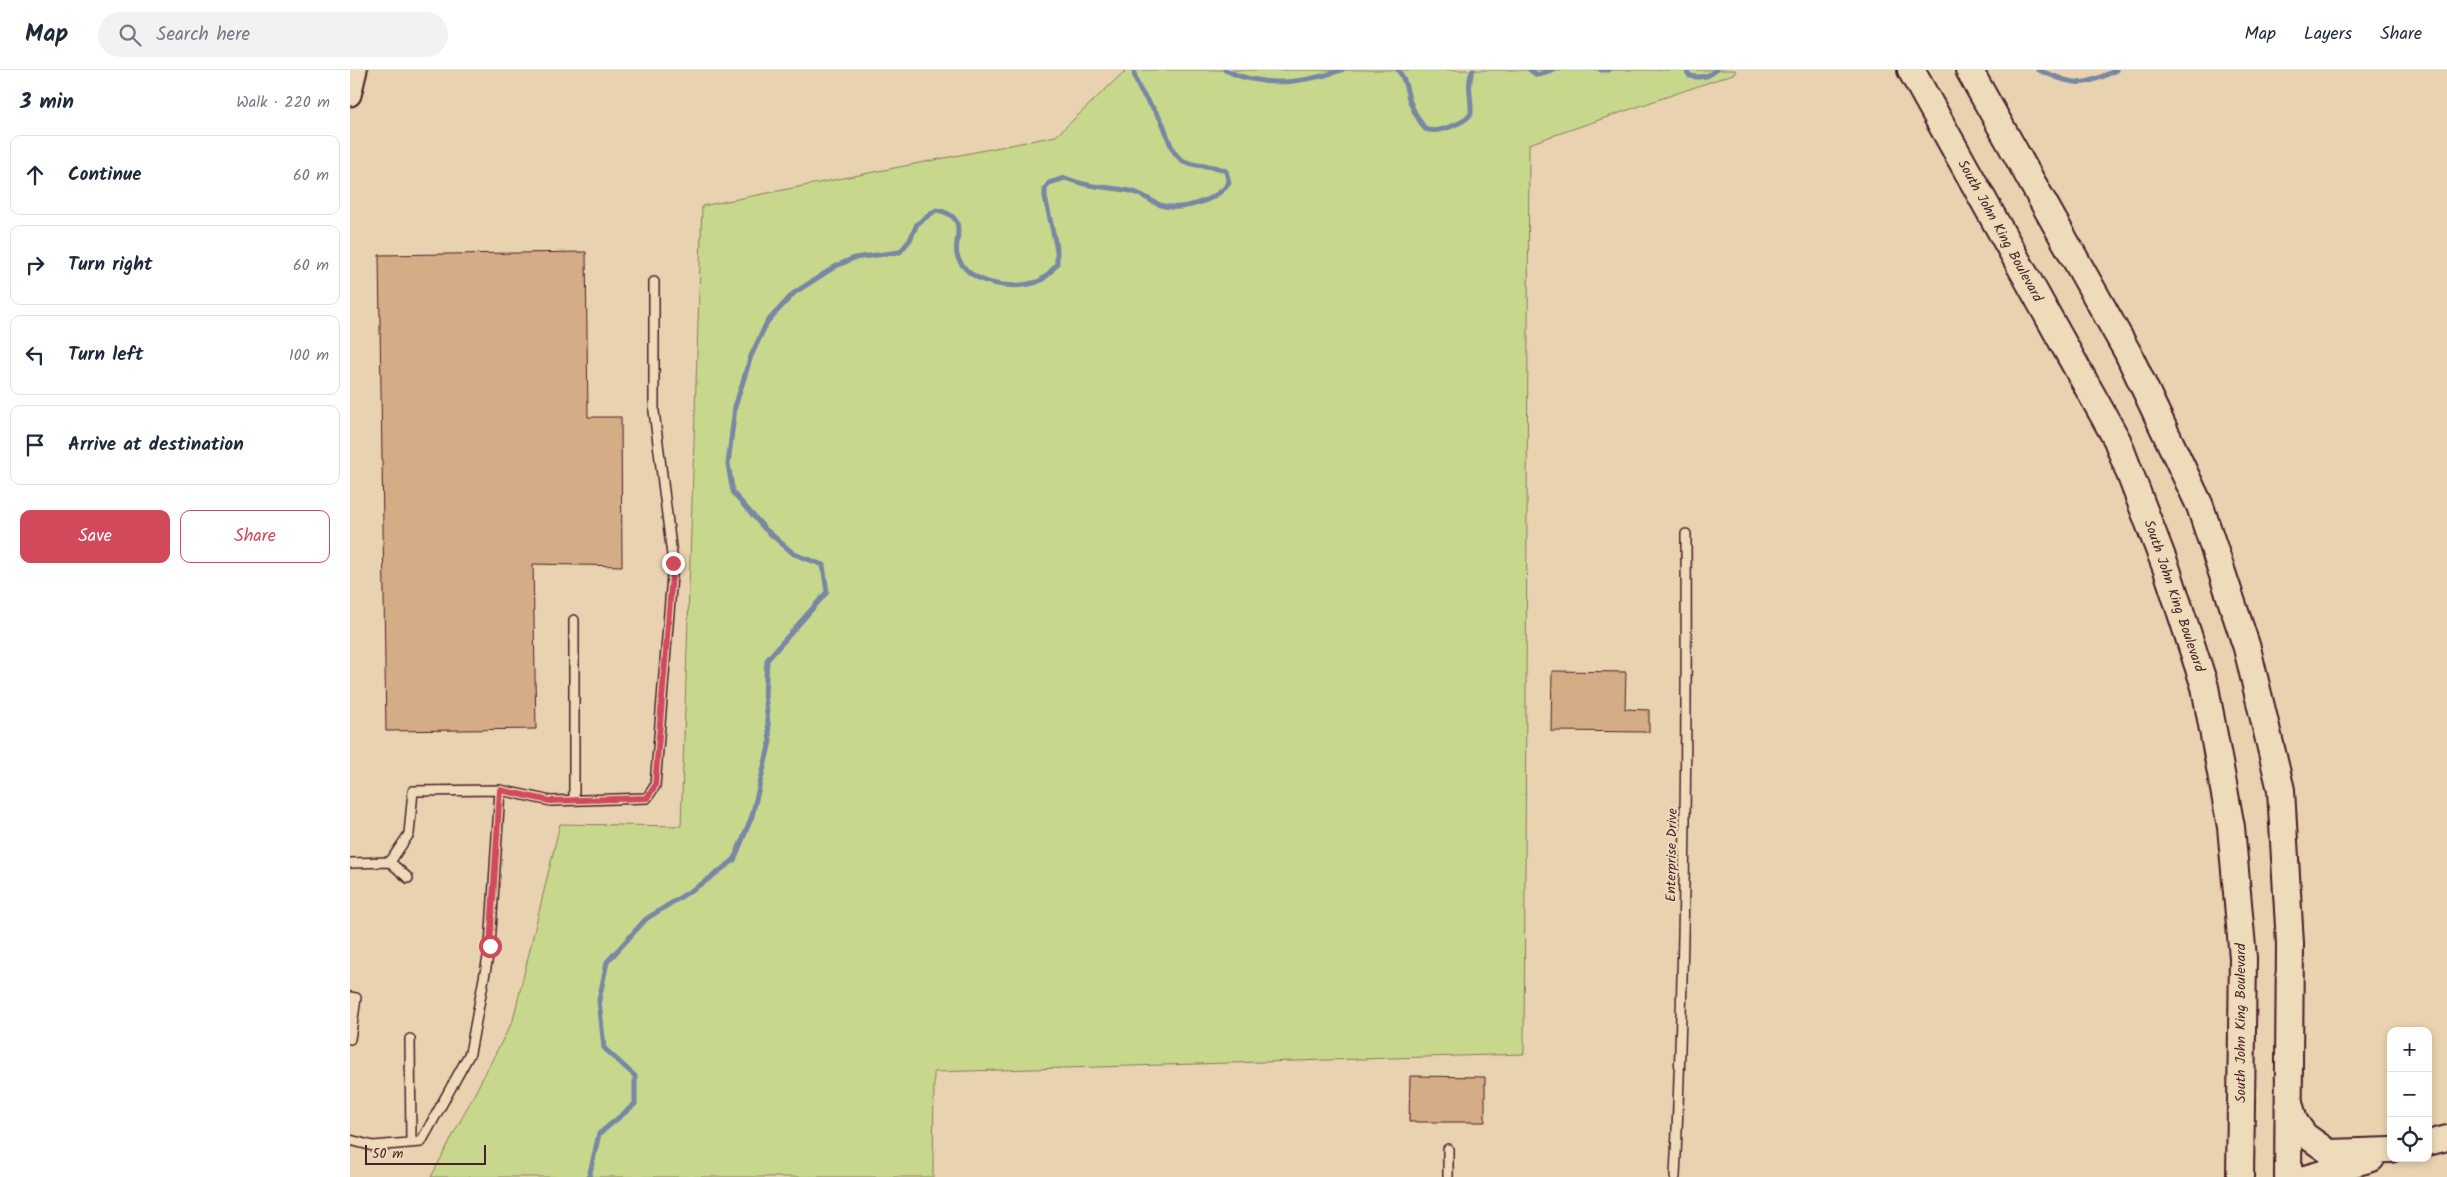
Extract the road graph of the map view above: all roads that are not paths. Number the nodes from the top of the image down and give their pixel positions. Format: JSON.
{"nodes":[{"id":1,"x":356,"y":70,"type":"edge"},
{"id":2,"x":1911,"y":70,"type":"edge"},
{"id":3,"x":1970,"y":70,"type":"edge"},
{"id":4,"x":350,"y":95,"type":"edge"},
{"id":5,"x":654,"y":282,"type":"dead end"},
{"id":6,"x":1686,"y":534,"type":"dead end"},
{"id":7,"x":574,"y":620,"type":"dead end"},
{"id":8,"x":500,"y":790,"type":"junction"},
{"id":9,"x":574,"y":800,"type":"junction"},
{"id":10,"x":390,"y":862,"type":"junction"},
{"id":11,"x":350,"y":863,"type":"edge"},
{"id":12,"x":408,"y":878,"type":"dead end"},
{"id":13,"x":350,"y":997,"type":"edge"},
{"id":14,"x":351,"y":1026,"type":"edge"},
{"id":15,"x":350,"y":1039,"type":"edge"},
{"id":16,"x":410,"y":1039,"type":"dead end"},
{"id":17,"x":2289,"y":1098,"type":"junction"},
{"id":18,"x":2447,"y":1138,"type":"edge"},
{"id":19,"x":350,"y":1140,"type":"edge"},
{"id":20,"x":411,"y":1142,"type":"junction"},
{"id":21,"x":2432,"y":1143,"type":"edge"},
{"id":22,"x":1448,"y":1149,"type":"dead end"},
{"id":23,"x":2387,"y":1152,"type":"edge"},
{"id":24,"x":2387,"y":1153,"type":"edge"},
{"id":25,"x":2388,"y":1162,"type":"edge"},
{"id":26,"x":1448,"y":1177,"type":"edge"},
{"id":27,"x":1675,"y":1177,"type":"edge"},
{"id":28,"x":2240,"y":1177,"type":"edge"},
{"id":29,"x":2288,"y":1177,"type":"edge"},
{"id":30,"x":2308,"y":1177,"type":"edge"},
{"id":31,"x":2370,"y":1177,"type":"edge"}],
"edges":[{"from":1,"to":4,"type":"street"},
{"from":2,"to":28,"type":"main road","name":"South John King Boulevard"},
{"from":3,"to":17,"type":"main road"},
{"from":5,"to":9,"type":"lane"},
{"from":6,"to":27,"type":"lane","name":"Enterprise Drive"},
{"from":7,"to":9,"type":"lane"},
{"from":8,"to":9,"type":"lane"},
{"from":8,"to":10,"type":"lane"},
{"from":8,"to":20,"type":"lane"},
{"from":10,"to":11,"type":"lane"},
{"from":10,"to":12,"type":"lane"},
{"from":13,"to":14,"type":"lane"},
{"from":14,"to":15,"type":"lane"},
{"from":16,"to":20,"type":"lane"},
{"from":17,"to":23,"type":"main road"},
{"from":17,"to":29,"type":"main road"},
{"from":18,"to":21,"type":"main road"},
{"from":19,"to":20,"type":"lane"},
{"from":22,"to":26,"type":"lane"},
{"from":24,"to":30,"type":"main road"},
{"from":25,"to":31,"type":"main road"}]}
